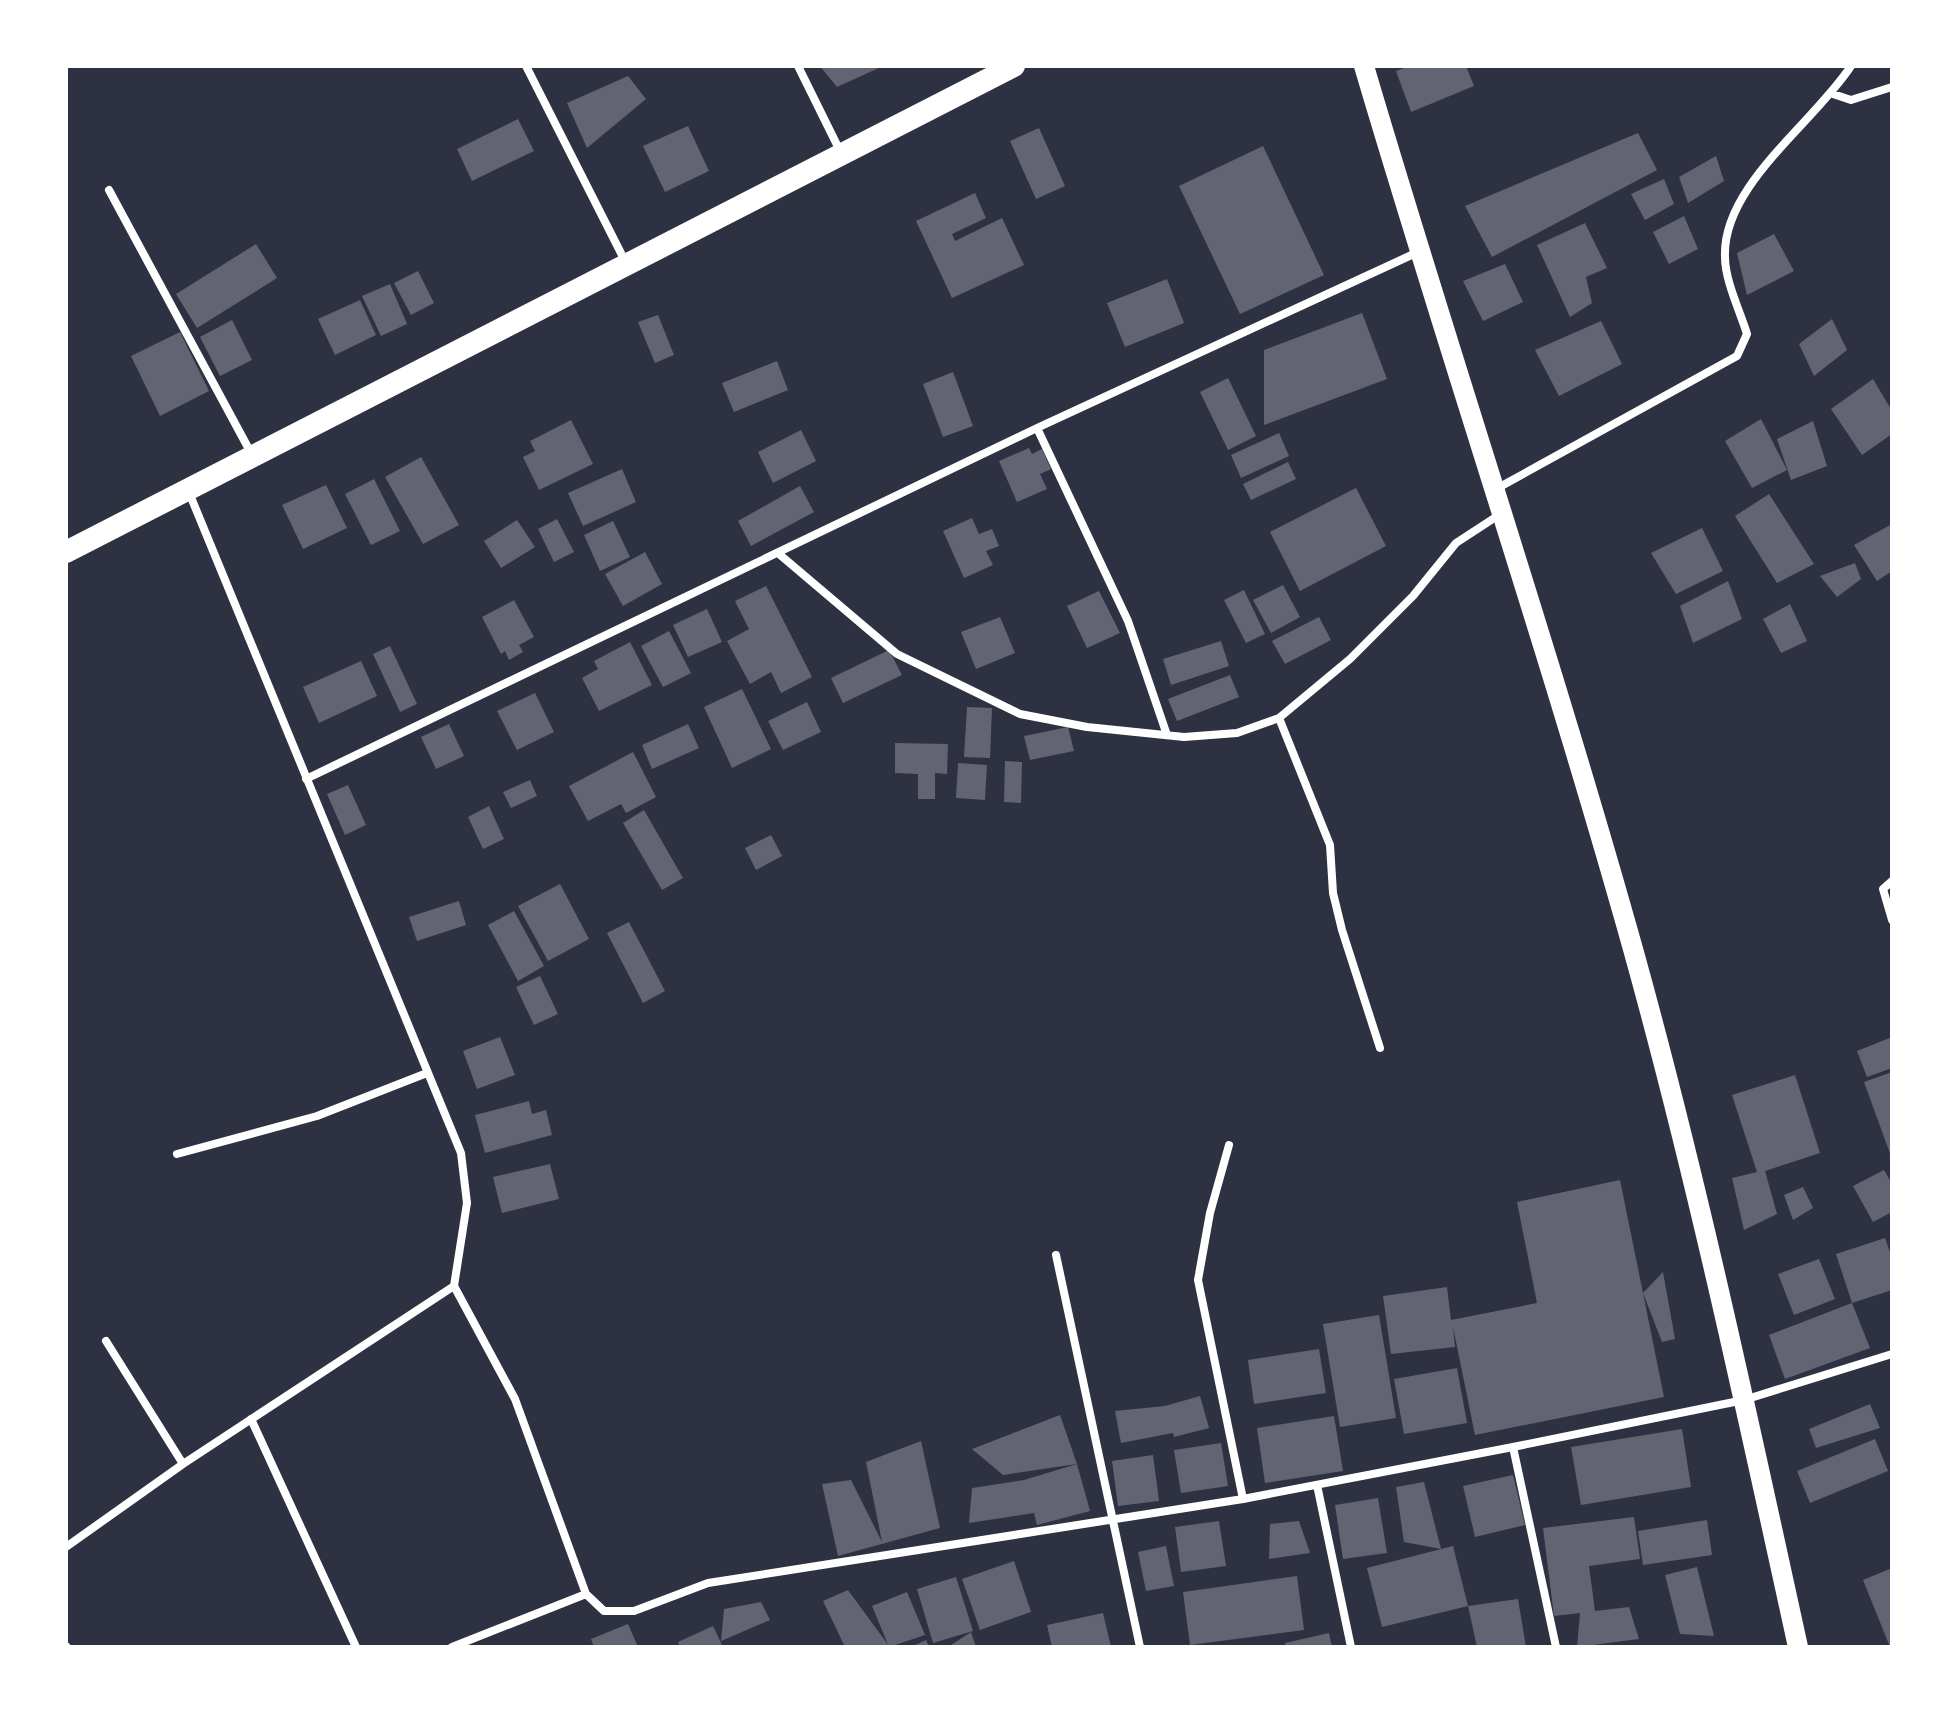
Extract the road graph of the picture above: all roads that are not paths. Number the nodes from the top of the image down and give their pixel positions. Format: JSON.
{"nodes":[{"id":1,"x":526,"y":66,"type":"edge"},
{"id":2,"x":798,"y":66,"type":"edge"},
{"id":3,"x":1014,"y":66,"type":"edge"},
{"id":4,"x":1364,"y":66,"type":"edge"},
{"id":5,"x":1851,"y":66,"type":"edge"},
{"id":6,"x":1892,"y":87,"type":"edge"},
{"id":7,"x":1833,"y":94,"type":"junction"},
{"id":8,"x":842,"y":155,"type":"junction"},
{"id":9,"x":109,"y":190,"type":"dead end"},
{"id":10,"x":1419,"y":251,"type":"junction"},
{"id":11,"x":627,"y":263,"type":"junction"},
{"id":12,"x":1037,"y":428,"type":"junction"},
{"id":13,"x":252,"y":456,"type":"junction"},
{"id":14,"x":188,"y":489,"type":"junction"},
{"id":15,"x":1494,"y":490,"type":"junction"},
{"id":16,"x":1502,"y":513,"type":"junction"},
{"id":17,"x":66,"y":552,"type":"edge"},
{"id":18,"x":779,"y":554,"type":"junction"},
{"id":19,"x":1279,"y":718,"type":"junction"},
{"id":20,"x":1167,"y":735,"type":"junction"},
{"id":21,"x":306,"y":779,"type":"junction"},
{"id":22,"x":1892,"y":881,"type":"edge"},
{"id":23,"x":1892,"y":920,"type":"edge"},
{"id":24,"x":1380,"y":1048,"type":"dead end"},
{"id":25,"x":427,"y":1073,"type":"junction"},
{"id":26,"x":1229,"y":1145,"type":"dead end"},
{"id":27,"x":177,"y":1154,"type":"dead end"},
{"id":28,"x":1056,"y":1255,"type":"dead end"},
{"id":29,"x":454,"y":1286,"type":"junction"},
{"id":30,"x":106,"y":1341,"type":"dead end"},
{"id":31,"x":1892,"y":1354,"type":"edge"},
{"id":32,"x":1744,"y":1400,"type":"junction"},
{"id":33,"x":251,"y":1419,"type":"junction"},
{"id":34,"x":1513,"y":1447,"type":"junction"},
{"id":35,"x":183,"y":1464,"type":"junction"},
{"id":36,"x":1317,"y":1485,"type":"junction"},
{"id":37,"x":1243,"y":1499,"type":"junction"},
{"id":38,"x":1113,"y":1519,"type":"junction"},
{"id":39,"x":66,"y":1547,"type":"edge"},
{"id":40,"x":586,"y":1594,"type":"junction"},
{"id":41,"x":356,"y":1647,"type":"edge"},
{"id":42,"x":452,"y":1647,"type":"edge"},
{"id":43,"x":1140,"y":1647,"type":"edge"},
{"id":44,"x":1351,"y":1647,"type":"edge"},
{"id":45,"x":1556,"y":1647,"type":"edge"},
{"id":46,"x":1798,"y":1647,"type":"edge"}],
"edges":[{"from":1,"to":11,"type":"street"},
{"from":2,"to":8,"type":"street"},
{"from":3,"to":8,"type":"highway"},
{"from":4,"to":10,"type":"main road"},
{"from":5,"to":7,"type":"street"},
{"from":6,"to":7,"type":"street"},
{"from":7,"to":15,"type":"street"},
{"from":8,"to":11,"type":"highway"},
{"from":9,"to":13,"type":"street"},
{"from":10,"to":12,"type":"street"},
{"from":10,"to":15,"type":"main road"},
{"from":11,"to":13,"type":"highway"},
{"from":12,"to":18,"type":"street"},
{"from":12,"to":20,"type":"street"},
{"from":13,"to":14,"type":"highway"},
{"from":14,"to":17,"type":"highway"},
{"from":14,"to":21,"type":"street"},
{"from":15,"to":16,"type":"main road"},
{"from":16,"to":19,"type":"street"},
{"from":16,"to":32,"type":"main road"},
{"from":18,"to":20,"type":"street"},
{"from":18,"to":21,"type":"street"},
{"from":19,"to":20,"type":"street"},
{"from":19,"to":24,"type":"street"},
{"from":21,"to":25,"type":"street"},
{"from":22,"to":23,"type":"street"},
{"from":25,"to":27,"type":"street"},
{"from":25,"to":29,"type":"street"},
{"from":26,"to":37,"type":"street"},
{"from":28,"to":38,"type":"street"},
{"from":29,"to":33,"type":"street"},
{"from":29,"to":40,"type":"street"},
{"from":30,"to":35,"type":"street"},
{"from":31,"to":32,"type":"street"},
{"from":32,"to":34,"type":"street"},
{"from":32,"to":46,"type":"main road"},
{"from":33,"to":35,"type":"street"},
{"from":33,"to":41,"type":"street"},
{"from":34,"to":36,"type":"street"},
{"from":34,"to":45,"type":"street"},
{"from":35,"to":39,"type":"street"},
{"from":36,"to":37,"type":"street"},
{"from":36,"to":44,"type":"street"},
{"from":37,"to":38,"type":"street"},
{"from":38,"to":40,"type":"street"},
{"from":38,"to":43,"type":"street"},
{"from":40,"to":42,"type":"street"}]}
